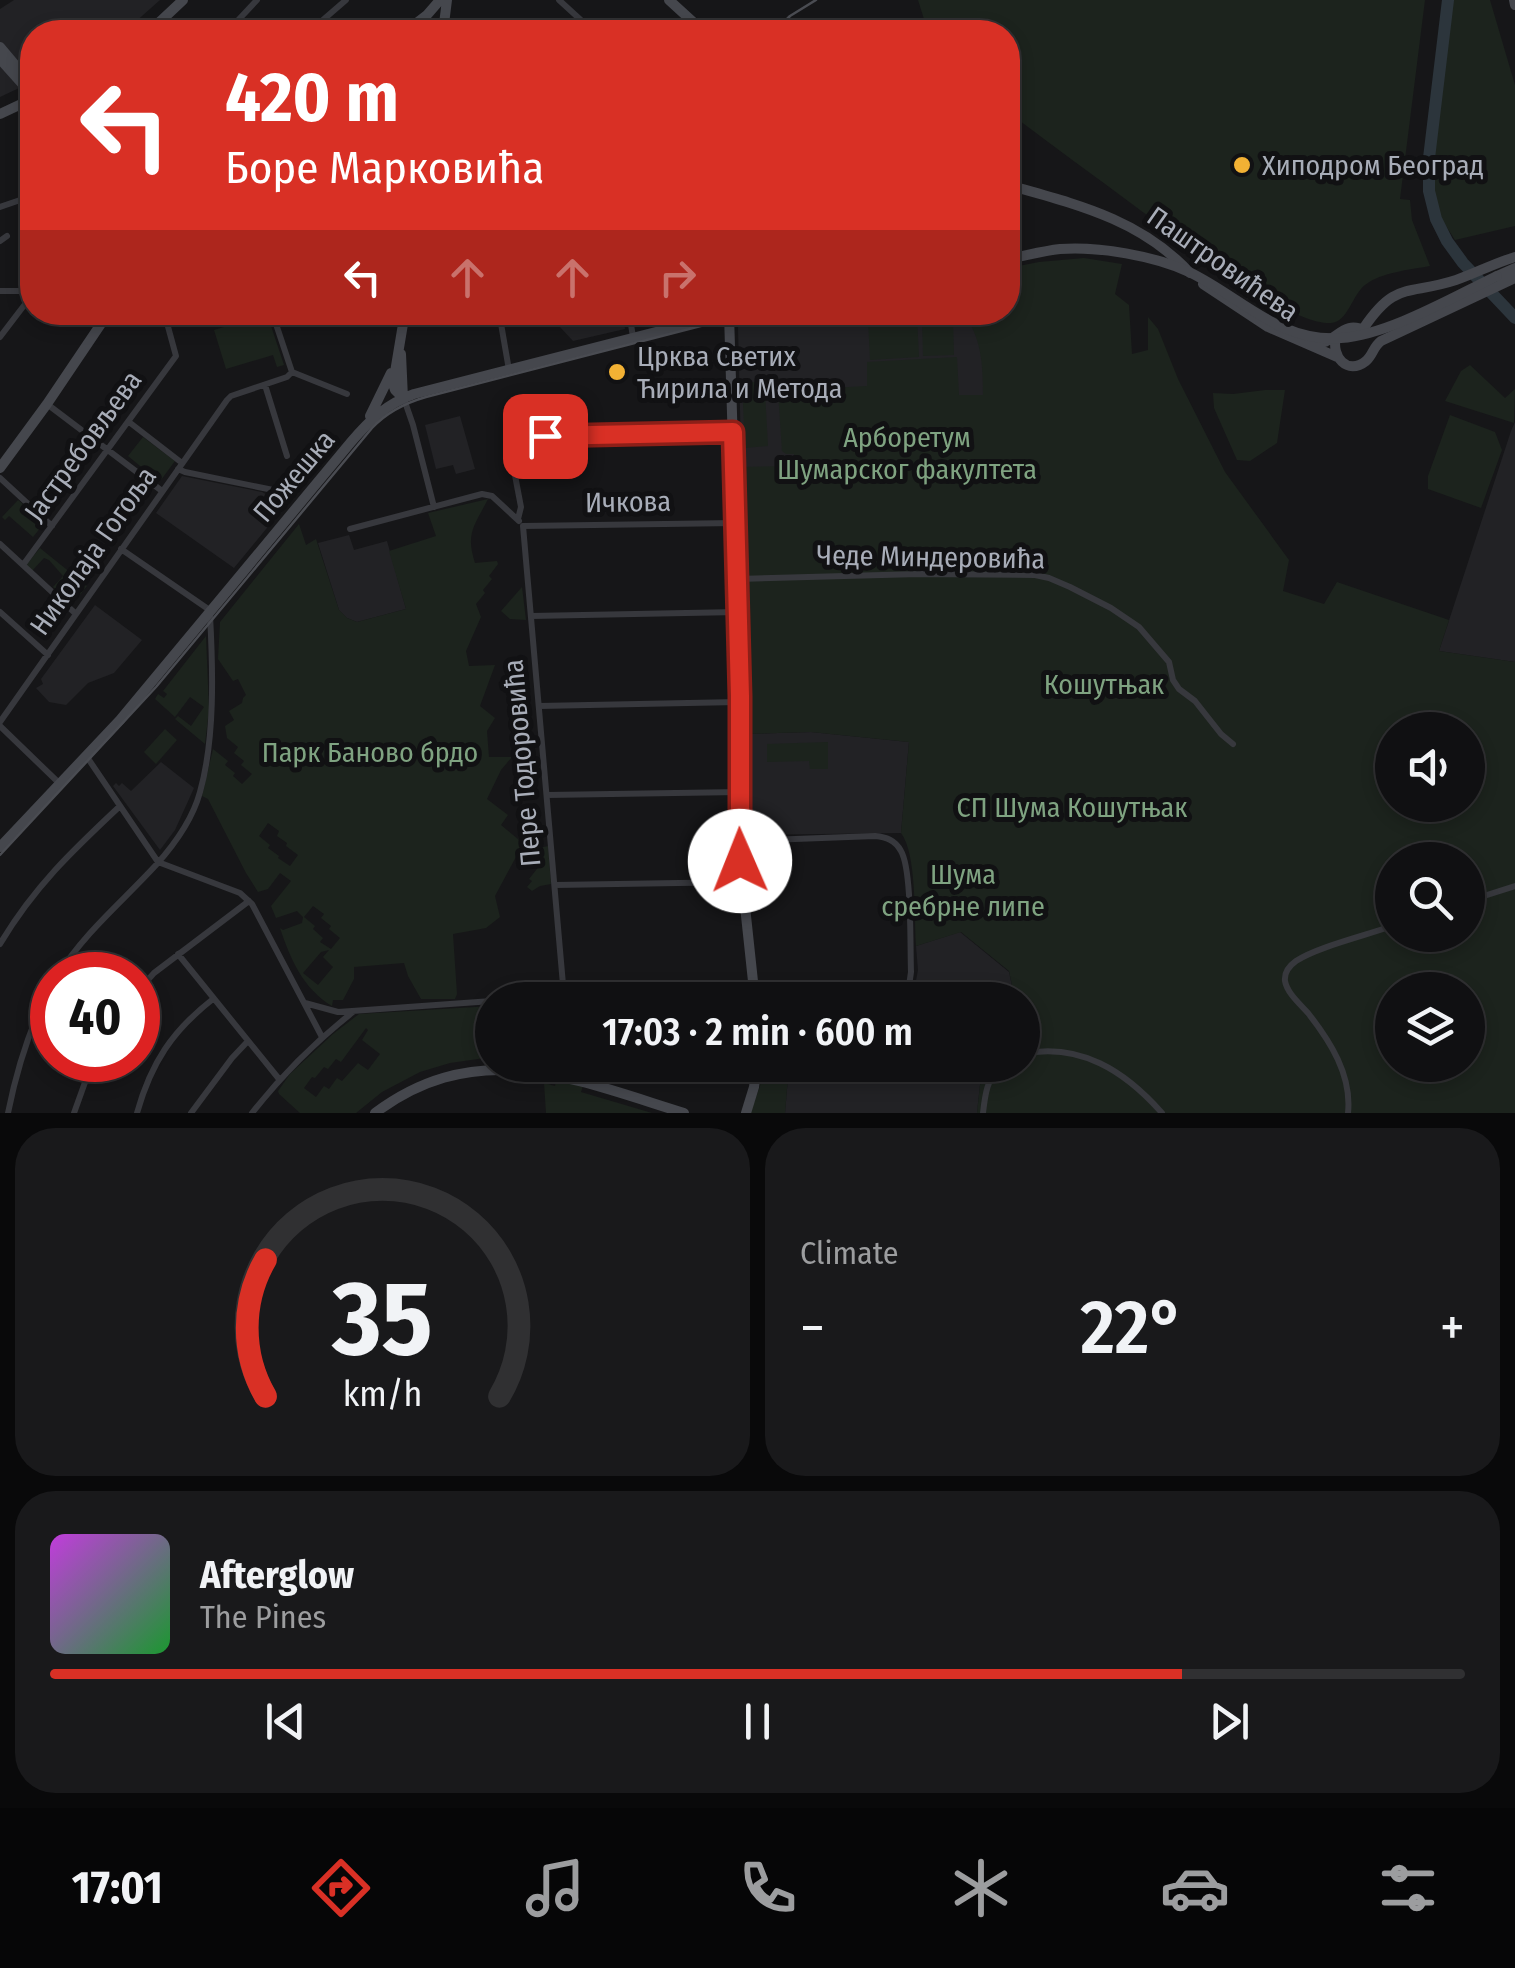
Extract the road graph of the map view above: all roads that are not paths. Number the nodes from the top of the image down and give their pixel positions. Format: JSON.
{"nodes":[{"id":1,"x":183,"y":0,"type":"edge"},
{"id":2,"x":257,"y":0,"type":"edge"},
{"id":3,"x":346,"y":0,"type":"edge"},
{"id":4,"x":443,"y":0,"type":"edge"},
{"id":5,"x":559,"y":0,"type":"edge"},
{"id":6,"x":669,"y":0,"type":"edge"},
{"id":7,"x":161,"y":20,"type":"edge"},
{"id":8,"x":238,"y":20,"type":"edge"},
{"id":9,"x":324,"y":20,"type":"edge"},
{"id":10,"x":421,"y":20,"type":"edge"},
{"id":11,"x":581,"y":20,"type":"edge"},
{"id":12,"x":691,"y":20,"type":"edge"},
{"id":13,"x":0,"y":47,"type":"edge"},
{"id":14,"x":0,"y":59,"type":"edge"},
{"id":15,"x":20,"y":70,"type":"edge"},
{"id":16,"x":20,"y":81,"type":"edge"},
{"id":17,"x":1020,"y":188,"type":"edge"},
{"id":18,"x":1075,"y":244,"type":"dead end"},
{"id":19,"x":1169,"y":252,"type":"junction"},
{"id":20,"x":1020,"y":256,"type":"edge"},
{"id":21,"x":1515,"y":257,"type":"edge"},
{"id":22,"x":1515,"y":268,"type":"edge"},
{"id":23,"x":1515,"y":278,"type":"edge"},
{"id":24,"x":20,"y":310,"type":"edge"},
{"id":25,"x":100,"y":325,"type":"edge"},
{"id":26,"x":168,"y":325,"type":"edge"},
{"id":27,"x":276,"y":325,"type":"edge"},
{"id":28,"x":403,"y":325,"type":"edge"},
{"id":29,"x":500,"y":325,"type":"edge"},
{"id":30,"x":632,"y":325,"type":"edge"},
{"id":31,"x":684,"y":325,"type":"edge"},
{"id":32,"x":731,"y":325,"type":"edge"},
{"id":33,"x":1362,"y":329,"type":"junction"},
{"id":34,"x":0,"y":337,"type":"edge"},
{"id":35,"x":1336,"y":337,"type":"junction"},
{"id":36,"x":634,"y":338,"type":"junction"},
{"id":37,"x":1299,"y":342,"type":"junction"},
{"id":38,"x":400,"y":343,"type":"junction"},
{"id":39,"x":1373,"y":348,"type":"junction"},
{"id":40,"x":1337,"y":357,"type":"junction"},
{"id":41,"x":394,"y":368,"type":"junction"},
{"id":42,"x":509,"y":370,"type":"junction"},
{"id":43,"x":292,"y":372,"type":"junction"},
{"id":44,"x":265,"y":385,"type":"junction"},
{"id":45,"x":347,"y":394,"type":"dead end"},
{"id":46,"x":403,"y":398,"type":"junction"},
{"id":47,"x":47,"y":404,"type":"junction"},
{"id":48,"x":128,"y":422,"type":"junction"},
{"id":49,"x":367,"y":424,"type":"junction"},
{"id":50,"x":733,"y":432,"type":"junction"},
{"id":51,"x":107,"y":450,"type":"junction"},
{"id":52,"x":287,"y":456,"type":"dead end"},
{"id":53,"x":180,"y":466,"type":"junction"},
{"id":54,"x":0,"y":468,"type":"edge"},
{"id":55,"x":0,"y":478,"type":"edge"},
{"id":56,"x":162,"y":491,"type":"junction"},
{"id":57,"x":278,"y":492,"type":"dead end"},
{"id":58,"x":434,"y":506,"type":"junction"},
{"id":59,"x":520,"y":522,"type":"junction"},
{"id":60,"x":735,"y":523,"type":"junction"},
{"id":61,"x":52,"y":526,"type":"junction"},
{"id":62,"x":350,"y":530,"type":"dead end"},
{"id":63,"x":0,"y":544,"type":"edge"},
{"id":64,"x":121,"y":550,"type":"junction"},
{"id":65,"x":23,"y":565,"type":"junction"},
{"id":66,"x":736,"y":579,"type":"junction"},
{"id":67,"x":0,"y":612,"type":"edge"},
{"id":68,"x":211,"y":612,"type":"junction"},
{"id":69,"x":738,"y":612,"type":"junction"},
{"id":70,"x":76,"y":614,"type":"junction"},
{"id":71,"x":532,"y":616,"type":"junction"},
{"id":72,"x":48,"y":655,"type":"junction"},
{"id":73,"x":740,"y":702,"type":"junction"},
{"id":74,"x":540,"y":706,"type":"junction"},
{"id":75,"x":0,"y":724,"type":"edge"},
{"id":76,"x":1233,"y":744,"type":"dead end"},
{"id":77,"x":87,"y":756,"type":"junction"},
{"id":78,"x":60,"y":784,"type":"junction"},
{"id":79,"x":740,"y":792,"type":"junction"},
{"id":80,"x":547,"y":796,"type":"junction"},
{"id":81,"x":120,"y":806,"type":"junction"},
{"id":82,"x":740,"y":842,"type":"junction"},
{"id":83,"x":0,"y":847,"type":"edge"},
{"id":84,"x":158,"y":862,"type":"junction"},
{"id":85,"x":742,"y":882,"type":"junction"},
{"id":86,"x":555,"y":885,"type":"junction"},
{"id":87,"x":1515,"y":886,"type":"edge"},
{"id":88,"x":1485,"y":896,"type":"edge"},
{"id":89,"x":249,"y":900,"type":"junction"},
{"id":90,"x":1375,"y":932,"type":"edge"},
{"id":91,"x":0,"y":944,"type":"edge"},
{"id":92,"x":73,"y":952,"type":"edge"},
{"id":93,"x":178,"y":954,"type":"junction"},
{"id":94,"x":160,"y":968,"type":"edge"},
{"id":95,"x":563,"y":982,"type":"edge"},
{"id":96,"x":754,"y":982,"type":"edge"},
{"id":97,"x":910,"y":982,"type":"edge"},
{"id":98,"x":212,"y":999,"type":"junction"},
{"id":99,"x":304,"y":1002,"type":"junction"},
{"id":100,"x":475,"y":1002,"type":"edge"},
{"id":101,"x":354,"y":1011,"type":"junction"},
{"id":102,"x":30,"y":1032,"type":"edge"},
{"id":103,"x":322,"y":1037,"type":"junction"},
{"id":104,"x":248,"y":1042,"type":"junction"},
{"id":105,"x":1040,"y":1052,"type":"edge"},
{"id":106,"x":280,"y":1079,"type":"junction"},
{"id":107,"x":85,"y":1082,"type":"edge"},
{"id":108,"x":755,"y":1082,"type":"edge"},
{"id":109,"x":988,"y":1082,"type":"edge"},
{"id":110,"x":391,"y":1108,"type":"edge"},
{"id":111,"x":8,"y":1113,"type":"edge"},
{"id":112,"x":74,"y":1113,"type":"edge"},
{"id":113,"x":137,"y":1113,"type":"edge"},
{"id":114,"x":191,"y":1113,"type":"edge"},
{"id":115,"x":252,"y":1113,"type":"edge"},
{"id":116,"x":375,"y":1113,"type":"edge"},
{"id":117,"x":684,"y":1113,"type":"edge"},
{"id":118,"x":746,"y":1113,"type":"edge"},
{"id":119,"x":983,"y":1113,"type":"edge"},
{"id":120,"x":1162,"y":1113,"type":"edge"},
{"id":121,"x":1348,"y":1113,"type":"edge"}],
"edges":[{"from":1,"to":7,"type":"main road"},
{"from":2,"to":8,"type":"street"},
{"from":3,"to":9,"type":"street"},
{"from":4,"to":10,"type":"main road"},
{"from":5,"to":11,"type":"street"},
{"from":6,"to":12,"type":"main road"},
{"from":13,"to":15,"type":"main road"},
{"from":14,"to":16,"type":"main road"},
{"from":17,"to":19,"type":"main road","name":"Паштровићева"},
{"from":18,"to":19,"type":"street"},
{"from":19,"to":37,"type":"main road","name":"Паштровићева"},
{"from":20,"to":22,"type":"main road","bridge":true},
{"from":21,"to":33,"type":"main road"},
{"from":23,"to":39,"type":"main road"},
{"from":24,"to":34,"type":"street"},
{"from":25,"to":47,"type":"main road"},
{"from":26,"to":48,"type":"street","name":"Јастребовљева"},
{"from":27,"to":43,"type":"street"},
{"from":28,"to":38,"type":"main road"},
{"from":29,"to":42,"type":"street"},
{"from":30,"to":36,"type":"street"},
{"from":31,"to":36,"type":"main road","name":"Пожешка"},
{"from":32,"to":50,"type":"main road"},
{"from":33,"to":35,"type":"main road"},
{"from":33,"to":39,"type":"main road"},
{"from":35,"to":37,"type":"main road","name":"Паштровићева"},
{"from":35,"to":40,"type":"main road"},
{"from":36,"to":42,"type":"main road","name":"Пожешка"},
{"from":37,"to":40,"type":"main road","name":"Паштровићева"},
{"from":38,"to":41,"type":"main road"},
{"from":38,"to":46,"type":"main road"},
{"from":39,"to":40,"type":"main road"},
{"from":41,"to":46,"type":"main road"},
{"from":41,"to":49,"type":"main road"},
{"from":42,"to":46,"type":"main road","name":"Пожешка"},
{"from":43,"to":44,"type":"street"},
{"from":43,"to":45,"type":"street"},
{"from":44,"to":52,"type":"street"},
{"from":44,"to":53,"type":"street","name":"Николаја Гогоља"},
{"from":46,"to":49,"type":"main road","name":"Пожешка"},
{"from":46,"to":58,"type":"street"},
{"from":47,"to":51,"type":"street"},
{"from":47,"to":54,"type":"main road"},
{"from":48,"to":51,"type":"street","name":"Јастребовљева"},
{"from":48,"to":53,"type":"street"},
{"from":49,"to":68,"type":"main road","name":"Пожешка"},
{"from":50,"to":59,"type":"street","name":"Пере Тодоровића"},
{"from":50,"to":60,"type":"main road"},
{"from":51,"to":56,"type":"street"},
{"from":51,"to":61,"type":"street","name":"Јастребовљева"},
{"from":53,"to":56,"type":"street","name":"Николаја Гогоља"},
{"from":53,"to":57,"type":"street"},
{"from":55,"to":61,"type":"street"},
{"from":56,"to":64,"type":"street","name":"Николаја Гогоља"},
{"from":58,"to":59,"type":"street"},
{"from":58,"to":62,"type":"street"},
{"from":59,"to":60,"type":"street","name":"Ичкова"},
{"from":59,"to":71,"type":"street","name":"Пере Тодоровића"},
{"from":60,"to":66,"type":"main road"},
{"from":61,"to":65,"type":"street","name":"Јастребовљева"},
{"from":63,"to":65,"type":"street"},
{"from":64,"to":68,"type":"street"},
{"from":64,"to":70,"type":"street","name":"Николаја Гогоља"},
{"from":65,"to":70,"type":"street"},
{"from":66,"to":69,"type":"main road"},
{"from":66,"to":76,"type":"street","name":"Чеде Миндеровића"},
{"from":67,"to":72,"type":"street"},
{"from":68,"to":77,"type":"main road","name":"Пожешка"},
{"from":68,"to":84,"type":"street"},
{"from":69,"to":71,"type":"street"},
{"from":69,"to":73,"type":"main road"},
{"from":70,"to":72,"type":"street","name":"Николаја Гогоља"},
{"from":71,"to":74,"type":"street","name":"Пере Тодоровића"},
{"from":72,"to":75,"type":"street","name":"Николаја Гогоља"},
{"from":73,"to":74,"type":"street"},
{"from":73,"to":79,"type":"main road"},
{"from":74,"to":80,"type":"street","name":"Пере Тодоровића"},
{"from":75,"to":78,"type":"street"},
{"from":77,"to":78,"type":"main road","name":"Пожешка"},
{"from":77,"to":81,"type":"street"},
{"from":78,"to":83,"type":"main road","name":"Пожешка"},
{"from":79,"to":80,"type":"street"},
{"from":79,"to":82,"type":"main road"},
{"from":80,"to":86,"type":"street","name":"Пере Тодоровића"},
{"from":81,"to":84,"type":"street"},
{"from":81,"to":91,"type":"street"},
{"from":82,"to":85,"type":"main road"},
{"from":82,"to":97,"type":"street"},
{"from":84,"to":89,"type":"street"},
{"from":84,"to":92,"type":"street"},
{"from":85,"to":86,"type":"street"},
{"from":85,"to":96,"type":"main road"},
{"from":86,"to":95,"type":"street","name":"Пере Тодоровића"},
{"from":87,"to":88,"type":"street"},
{"from":89,"to":93,"type":"street"},
{"from":89,"to":99,"type":"street"},
{"from":90,"to":121,"type":"street"},
{"from":93,"to":94,"type":"street"},
{"from":93,"to":98,"type":"street"},
{"from":98,"to":104,"type":"street"},
{"from":98,"to":113,"type":"street"},
{"from":99,"to":101,"type":"street"},
{"from":99,"to":103,"type":"street"},
{"from":100,"to":101,"type":"street"},
{"from":101,"to":103,"type":"street"},
{"from":102,"to":111,"type":"street"},
{"from":103,"to":106,"type":"street"},
{"from":104,"to":106,"type":"street"},
{"from":104,"to":114,"type":"street"},
{"from":105,"to":120,"type":"street"},
{"from":106,"to":115,"type":"street"},
{"from":107,"to":112,"type":"street"},
{"from":108,"to":118,"type":"main road"},
{"from":109,"to":119,"type":"street"},
{"from":110,"to":116,"type":"main road"},
{"from":110,"to":117,"type":"main road"}]}
